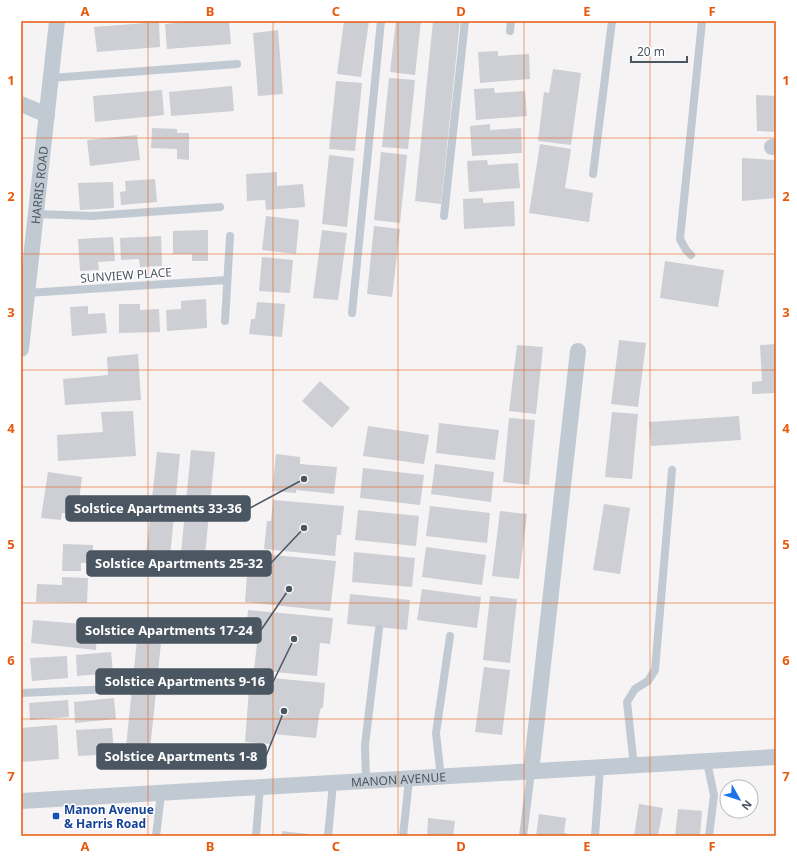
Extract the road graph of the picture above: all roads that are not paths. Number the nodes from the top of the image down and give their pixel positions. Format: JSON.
{"nodes":[{"id":1,"x":57,"y":21,"type":"edge"},
{"id":2,"x":381,"y":21,"type":"edge"},
{"id":3,"x":465,"y":21,"type":"edge"},
{"id":4,"x":511,"y":21,"type":"edge"},
{"id":5,"x":612,"y":21,"type":"edge"},
{"id":6,"x":702,"y":21,"type":"edge"},
{"id":7,"x":510,"y":31,"type":"dead end"},
{"id":8,"x":237,"y":64,"type":"dead end"},
{"id":9,"x":51,"y":78,"type":"junction"},
{"id":10,"x":21,"y":104,"type":"edge"},
{"id":11,"x":47,"y":115,"type":"junction"},
{"id":12,"x":593,"y":174,"type":"dead end"},
{"id":13,"x":220,"y":206,"type":"dead end"},
{"id":14,"x":36,"y":214,"type":"junction"},
{"id":15,"x":444,"y":216,"type":"dead end"},
{"id":16,"x":230,"y":236,"type":"dead end"},
{"id":17,"x":691,"y":255,"type":"dead end"},
{"id":18,"x":227,"y":280,"type":"junction"},
{"id":19,"x":27,"y":293,"type":"junction"},
{"id":20,"x":352,"y":313,"type":"dead end"},
{"id":21,"x":23,"y":317,"type":"edge"},
{"id":22,"x":225,"y":322,"type":"dead end"},
{"id":23,"x":21,"y":349,"type":"edge"},
{"id":24,"x":578,"y":350,"type":"dead end"},
{"id":25,"x":672,"y":470,"type":"dead end"},
{"id":26,"x":379,"y":629,"type":"dead end"},
{"id":27,"x":450,"y":636,"type":"dead end"},
{"id":28,"x":112,"y":689,"type":"dead end"},
{"id":29,"x":21,"y":693,"type":"edge"},
{"id":30,"x":776,"y":757,"type":"edge"},
{"id":31,"x":707,"y":762,"type":"junction"},
{"id":32,"x":634,"y":766,"type":"junction"},
{"id":33,"x":600,"y":768,"type":"junction"},
{"id":34,"x":530,"y":772,"type":"junction"},
{"id":35,"x":441,"y":778,"type":"junction"},
{"id":36,"x":409,"y":780,"type":"junction"},
{"id":37,"x":366,"y":782,"type":"junction"},
{"id":38,"x":333,"y":784,"type":"junction"},
{"id":39,"x":260,"y":787,"type":"junction"},
{"id":40,"x":161,"y":794,"type":"junction"},
{"id":41,"x":21,"y":801,"type":"edge"},
{"id":42,"x":156,"y":836,"type":"edge"},
{"id":43,"x":256,"y":836,"type":"edge"},
{"id":44,"x":328,"y":836,"type":"edge"},
{"id":45,"x":403,"y":836,"type":"edge"},
{"id":46,"x":523,"y":836,"type":"edge"},
{"id":47,"x":595,"y":836,"type":"edge"},
{"id":48,"x":709,"y":836,"type":"edge"}],
"edges":[{"from":1,"to":9,"type":"street","name":"HARRIS ROAD"},
{"from":2,"to":20,"type":"lane"},
{"from":3,"to":15,"type":"lane"},
{"from":4,"to":7,"type":"lane"},
{"from":5,"to":12,"type":"lane"},
{"from":6,"to":17,"type":"lane"},
{"from":8,"to":9,"type":"lane"},
{"from":9,"to":11,"type":"street","name":"HARRIS ROAD"},
{"from":10,"to":11,"type":"street"},
{"from":11,"to":14,"type":"street","name":"HARRIS ROAD"},
{"from":13,"to":14,"type":"lane"},
{"from":14,"to":19,"type":"street","name":"HARRIS ROAD"},
{"from":16,"to":18,"type":"lane"},
{"from":18,"to":19,"type":"lane","name":"SUNVIEW PLACE"},
{"from":18,"to":22,"type":"lane"},
{"from":19,"to":21,"type":"street","name":"HARRIS ROAD"},
{"from":21,"to":23,"type":"street","name":"HARRIS ROAD"},
{"from":24,"to":34,"type":"street"},
{"from":25,"to":32,"type":"lane"},
{"from":26,"to":37,"type":"lane"},
{"from":27,"to":35,"type":"lane"},
{"from":28,"to":29,"type":"lane"},
{"from":30,"to":31,"type":"street","name":"MANON AVENUE"},
{"from":31,"to":32,"type":"street","name":"MANON AVENUE"},
{"from":31,"to":48,"type":"lane"},
{"from":32,"to":33,"type":"street","name":"MANON AVENUE"},
{"from":33,"to":34,"type":"street","name":"MANON AVENUE"},
{"from":33,"to":47,"type":"lane"},
{"from":34,"to":35,"type":"street","name":"MANON AVENUE"},
{"from":34,"to":46,"type":"lane"},
{"from":35,"to":36,"type":"street","name":"MANON AVENUE"},
{"from":36,"to":37,"type":"street","name":"MANON AVENUE"},
{"from":36,"to":45,"type":"lane"},
{"from":37,"to":38,"type":"street","name":"MANON AVENUE"},
{"from":38,"to":39,"type":"street","name":"MANON AVENUE"},
{"from":38,"to":44,"type":"lane"},
{"from":39,"to":40,"type":"street","name":"MANON AVENUE"},
{"from":39,"to":43,"type":"lane"},
{"from":40,"to":41,"type":"street","name":"MANON AVENUE"},
{"from":40,"to":42,"type":"lane"}]}
